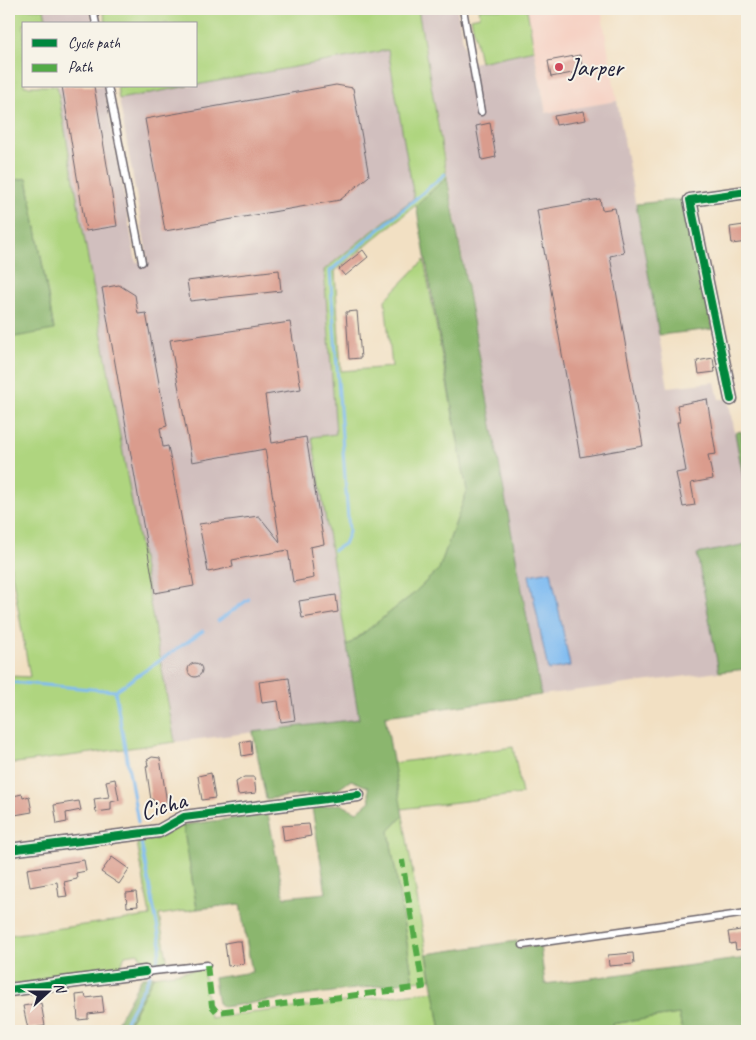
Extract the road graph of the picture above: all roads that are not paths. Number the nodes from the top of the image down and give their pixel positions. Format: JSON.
{"nodes":[{"id":1,"x":93,"y":9,"type":"edge"},
{"id":2,"x":463,"y":9,"type":"edge"},
{"id":3,"x":96,"y":22,"type":"edge"},
{"id":4,"x":108,"y":88,"type":"edge"},
{"id":5,"x":481,"y":112,"type":"dead end"},
{"id":6,"x":747,"y":192,"type":"edge"},
{"id":7,"x":142,"y":262,"type":"dead end"},
{"id":8,"x":731,"y":399,"type":"dead end"},
{"id":9,"x":358,"y":795,"type":"dead end"},
{"id":10,"x":9,"y":850,"type":"edge"},
{"id":11,"x":747,"y":913,"type":"edge"},
{"id":12,"x":523,"y":945,"type":"dead end"},
{"id":13,"x":207,"y":964,"type":"dead end"},
{"id":14,"x":146,"y":972,"type":"joint"},
{"id":15,"x":9,"y":990,"type":"edge"}],
"edges":[{"from":1,"to":3,"type":"lane"},
{"from":2,"to":5,"type":"lane"},
{"from":4,"to":7,"type":"lane"},
{"from":6,"to":8,"type":"street"},
{"from":9,"to":10,"type":"street","name":"Cicha"},
{"from":11,"to":12,"type":"lane"},
{"from":13,"to":14,"type":"lane"},
{"from":14,"to":15,"type":"street"}]}
